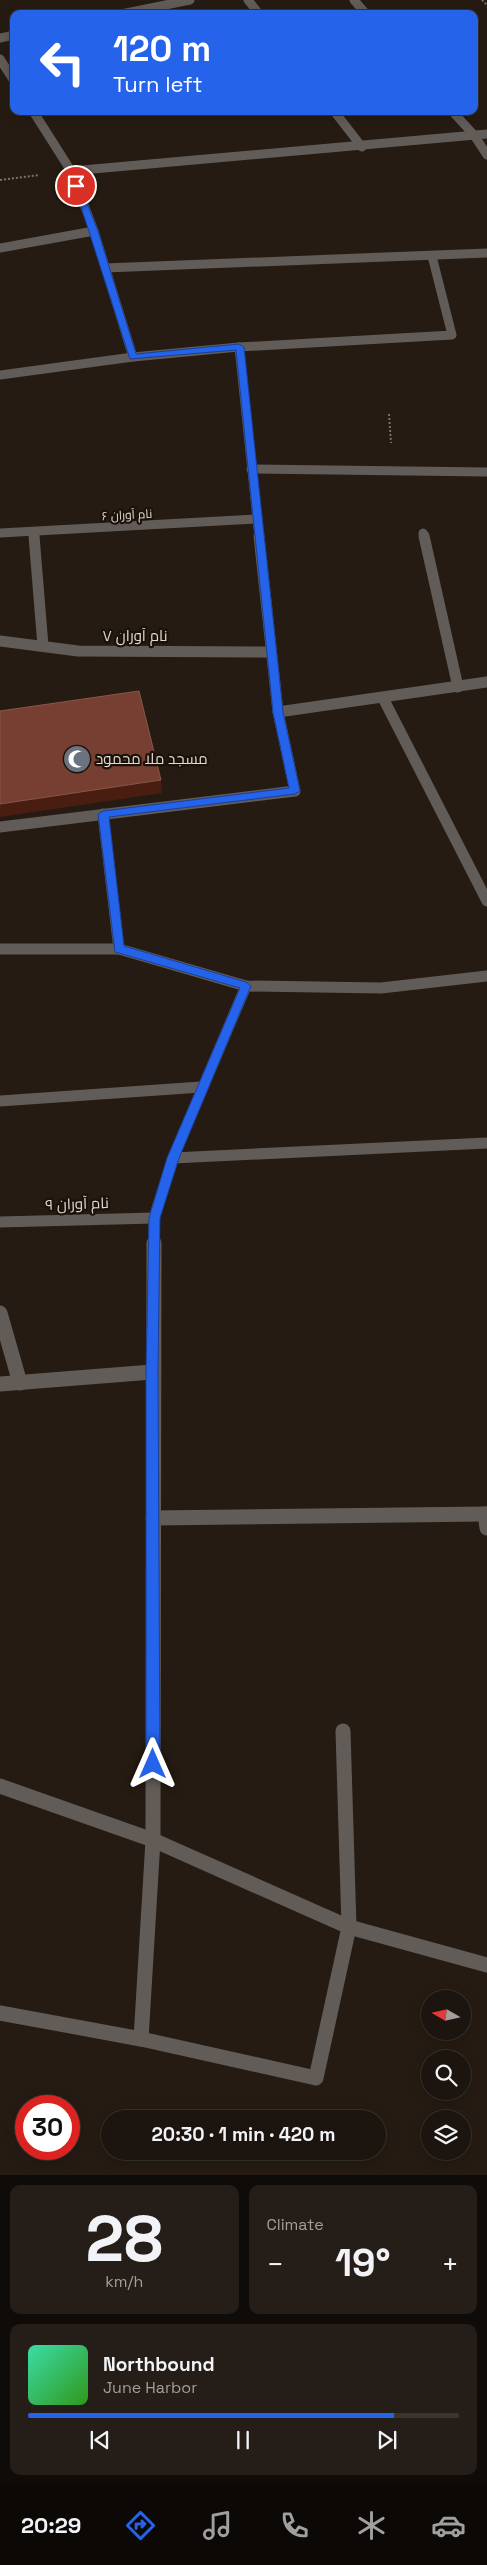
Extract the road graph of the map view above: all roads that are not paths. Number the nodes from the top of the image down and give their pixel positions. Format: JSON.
{"nodes":[{"id":1,"x":190,"y":0,"type":"edge"},
{"id":2,"x":354,"y":0,"type":"edge"},
{"id":3,"x":141,"y":10,"type":"edge"},
{"id":4,"x":363,"y":10,"type":"edge"},
{"id":5,"x":0,"y":59,"type":"edge"},
{"id":6,"x":10,"y":75,"type":"edge"},
{"id":7,"x":36,"y":115,"type":"edge"},
{"id":8,"x":337,"y":115,"type":"edge"},
{"id":9,"x":456,"y":115,"type":"edge"},
{"id":10,"x":487,"y":134,"type":"edge"},
{"id":11,"x":474,"y":136,"type":"junction"},
{"id":12,"x":362,"y":147,"type":"junction"},
{"id":13,"x":487,"y":155,"type":"edge"},
{"id":14,"x":71,"y":171,"type":"junction"},
{"id":15,"x":94,"y":231,"type":"junction"},
{"id":16,"x":0,"y":248,"type":"edge"},
{"id":17,"x":487,"y":252,"type":"edge"},
{"id":18,"x":432,"y":256,"type":"junction"},
{"id":19,"x":105,"y":268,"type":"junction"},
{"id":20,"x":239,"y":347,"type":"junction"},
{"id":21,"x":133,"y":357,"type":"junction"},
{"id":22,"x":0,"y":375,"type":"edge"},
{"id":23,"x":251,"y":469,"type":"junction"},
{"id":24,"x":487,"y":472,"type":"edge"},
{"id":25,"x":256,"y":520,"type":"junction"},
{"id":26,"x":34,"y":533,"type":"junction"},
{"id":27,"x":423,"y":533,"type":"dead end"},
{"id":28,"x":0,"y":534,"type":"edge"},
{"id":29,"x":0,"y":641,"type":"edge"},
{"id":30,"x":43,"y":646,"type":"junction"},
{"id":31,"x":271,"y":652,"type":"junction"},
{"id":32,"x":487,"y":682,"type":"edge"},
{"id":33,"x":458,"y":687,"type":"junction"},
{"id":34,"x":383,"y":698,"type":"junction"},
{"id":35,"x":278,"y":712,"type":"junction"},
{"id":36,"x":103,"y":814,"type":"junction"},
{"id":37,"x":0,"y":827,"type":"edge"},
{"id":38,"x":487,"y":901,"type":"edge"},
{"id":39,"x":0,"y":949,"type":"edge"},
{"id":40,"x":119,"y":949,"type":"junction"},
{"id":41,"x":487,"y":976,"type":"edge"},
{"id":42,"x":246,"y":986,"type":"junction"},
{"id":43,"x":201,"y":1087,"type":"junction"},
{"id":44,"x":0,"y":1101,"type":"edge"},
{"id":45,"x":487,"y":1143,"type":"edge"},
{"id":46,"x":173,"y":1158,"type":"junction"},
{"id":47,"x":154,"y":1218,"type":"junction"},
{"id":48,"x":0,"y":1222,"type":"edge"},
{"id":49,"x":0,"y":1313,"type":"edge"},
{"id":50,"x":152,"y":1372,"type":"junction"},
{"id":51,"x":20,"y":1383,"type":"junction"},
{"id":52,"x":0,"y":1384,"type":"edge"},
{"id":53,"x":153,"y":1518,"type":"junction"},
{"id":54,"x":486,"y":1519,"type":"edge"},
{"id":55,"x":343,"y":1731,"type":"dead end"},
{"id":56,"x":0,"y":1786,"type":"edge"},
{"id":57,"x":153,"y":1840,"type":"junction"},
{"id":58,"x":349,"y":1927,"type":"junction"},
{"id":59,"x":487,"y":1964,"type":"edge"},
{"id":60,"x":0,"y":2013,"type":"edge"},
{"id":61,"x":141,"y":2039,"type":"junction"}],
"edges":[{"from":1,"to":3,"type":"street"},
{"from":2,"to":4,"type":"street"},
{"from":5,"to":6,"type":"street"},
{"from":7,"to":14,"type":"street"},
{"from":8,"to":12,"type":"street"},
{"from":9,"to":11,"type":"street"},
{"from":10,"to":11,"type":"street"},
{"from":11,"to":12,"type":"street"},
{"from":11,"to":13,"type":"street"},
{"from":12,"to":14,"type":"street"},
{"from":14,"to":15,"type":"street"},
{"from":15,"to":16,"type":"street"},
{"from":15,"to":19,"type":"street"},
{"from":17,"to":18,"type":"street"},
{"from":18,"to":19,"type":"street"},
{"from":18,"to":20,"type":"street"},
{"from":19,"to":21,"type":"street"},
{"from":20,"to":21,"type":"street"},
{"from":20,"to":23,"type":"street"},
{"from":21,"to":22,"type":"street"},
{"from":23,"to":24,"type":"street"},
{"from":23,"to":25,"type":"street"},
{"from":25,"to":26,"type":"street","name":"نام آوران ۶"},
{"from":25,"to":31,"type":"street"},
{"from":26,"to":28,"type":"street","name":"نام آوران ۶"},
{"from":26,"to":30,"type":"street"},
{"from":27,"to":33,"type":"street"},
{"from":29,"to":30,"type":"street","name":"نام آوران ۷"},
{"from":30,"to":31,"type":"street","name":"نام آوران ۷"},
{"from":31,"to":35,"type":"street"},
{"from":32,"to":33,"type":"street"},
{"from":33,"to":34,"type":"street"},
{"from":34,"to":35,"type":"street"},
{"from":34,"to":38,"type":"street"},
{"from":35,"to":36,"type":"street"},
{"from":36,"to":37,"type":"street"},
{"from":36,"to":40,"type":"street"},
{"from":39,"to":40,"type":"street"},
{"from":40,"to":42,"type":"street"},
{"from":41,"to":42,"type":"street"},
{"from":42,"to":43,"type":"street"},
{"from":43,"to":44,"type":"street"},
{"from":43,"to":46,"type":"street"},
{"from":45,"to":46,"type":"street"},
{"from":46,"to":47,"type":"street"},
{"from":47,"to":48,"type":"street","name":"نام آوران ۹"},
{"from":47,"to":50,"type":"street"},
{"from":49,"to":51,"type":"street"},
{"from":50,"to":51,"type":"street"},
{"from":50,"to":53,"type":"street"},
{"from":51,"to":52,"type":"street"},
{"from":53,"to":54,"type":"street"},
{"from":53,"to":57,"type":"street"},
{"from":55,"to":58,"type":"street"},
{"from":56,"to":57,"type":"street"},
{"from":57,"to":58,"type":"street"},
{"from":57,"to":61,"type":"street"},
{"from":58,"to":59,"type":"street"},
{"from":58,"to":61,"type":"street"},
{"from":60,"to":61,"type":"street"}]}
